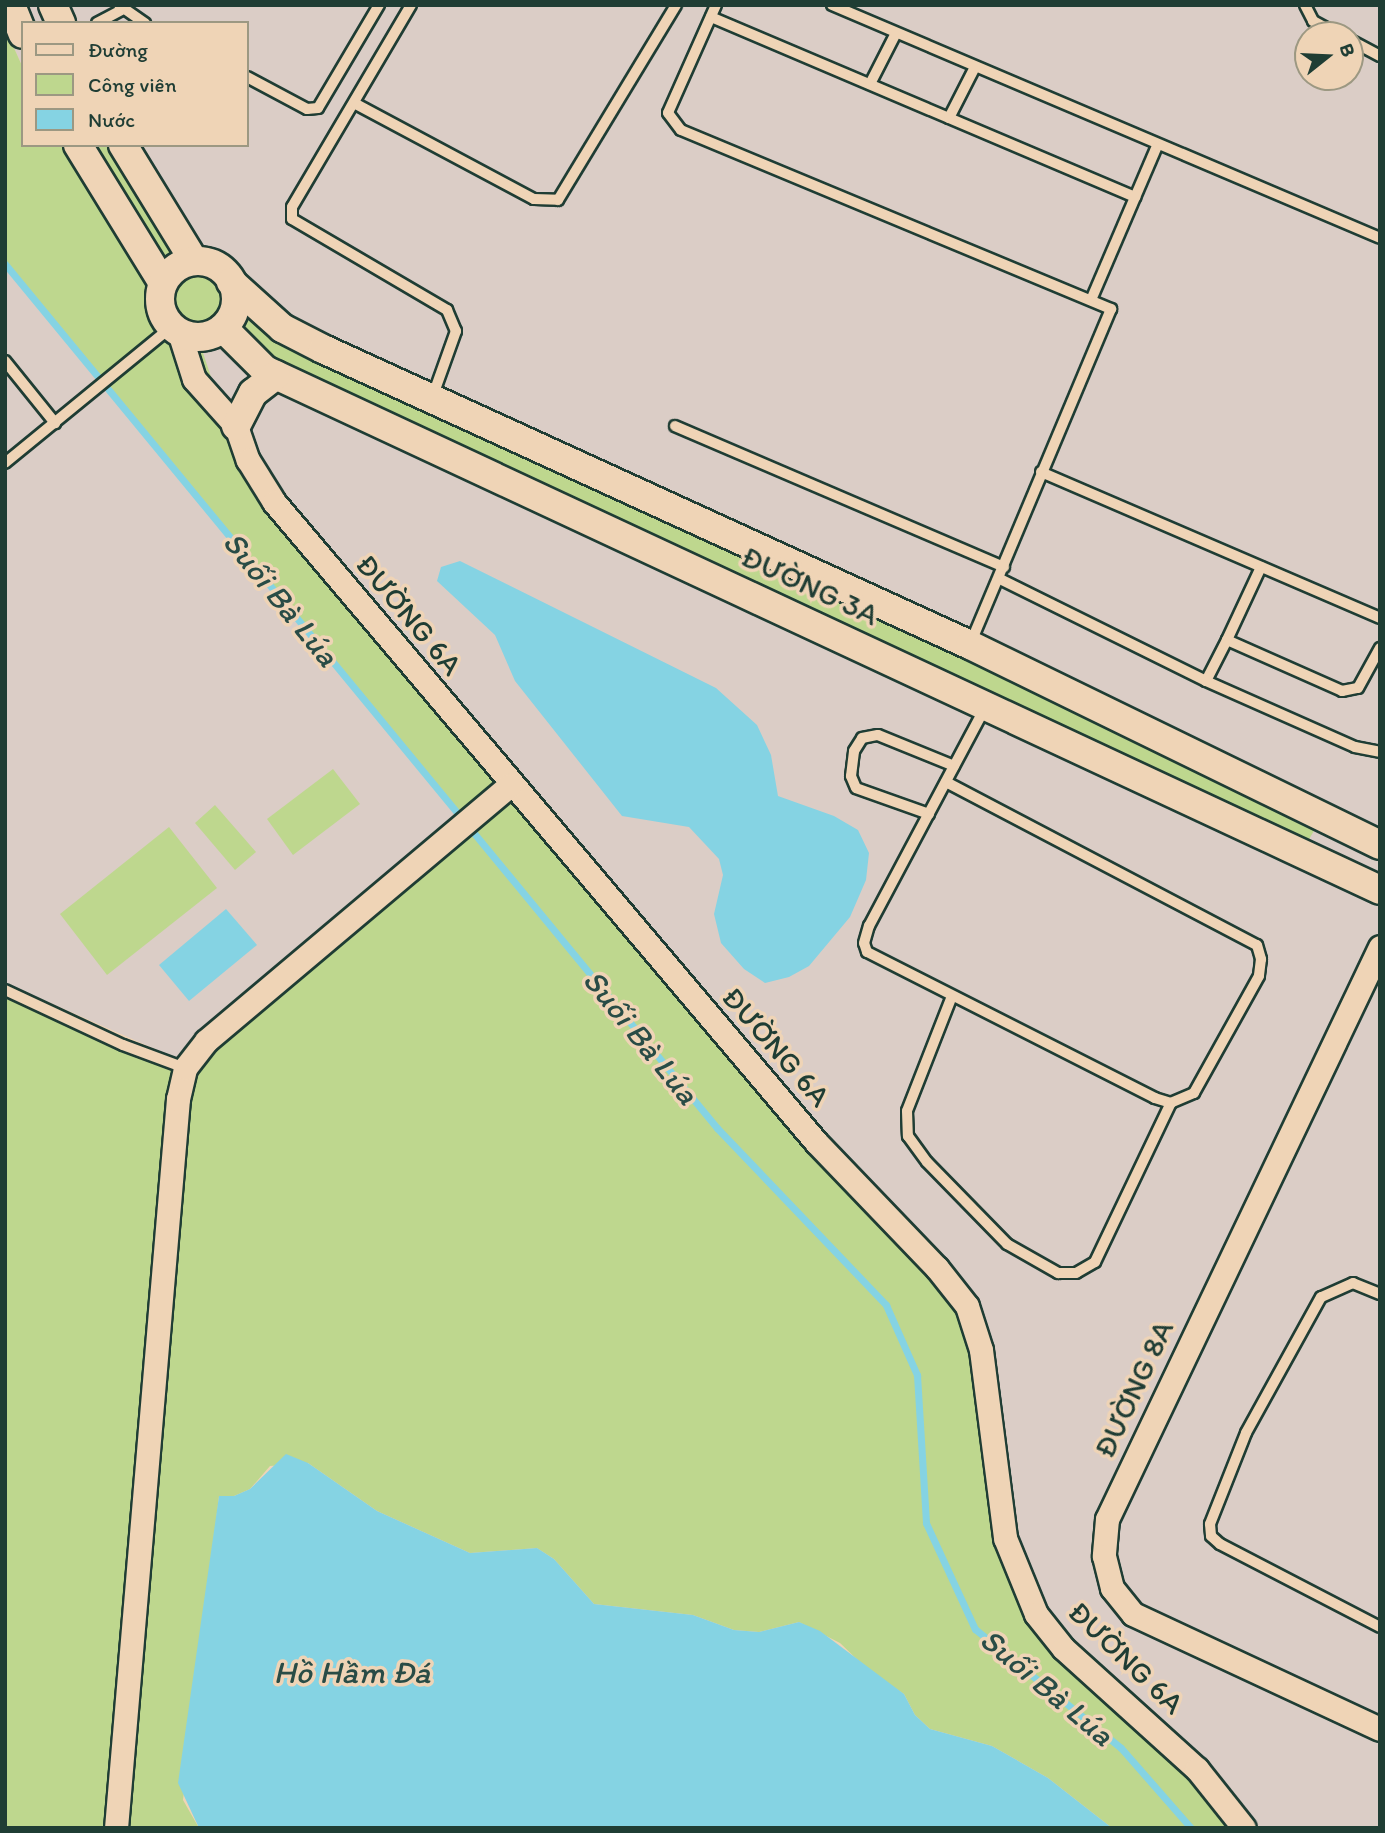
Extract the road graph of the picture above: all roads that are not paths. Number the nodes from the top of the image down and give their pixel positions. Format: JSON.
{"nodes":[{"id":1,"x":11,"y":5,"type":"edge"},
{"id":2,"x":53,"y":5,"type":"edge"},
{"id":3,"x":379,"y":5,"type":"edge"},
{"id":4,"x":411,"y":5,"type":"edge"},
{"id":5,"x":676,"y":5,"type":"edge"},
{"id":6,"x":716,"y":5,"type":"edge"},
{"id":7,"x":832,"y":5,"type":"edge"},
{"id":8,"x":1305,"y":5,"type":"edge"},
{"id":9,"x":120,"y":8,"type":"edge"},
{"id":10,"x":711,"y":17,"type":"junction"},
{"id":11,"x":60,"y":21,"type":"edge"},
{"id":12,"x":100,"y":21,"type":"edge"},
{"id":13,"x":142,"y":21,"type":"edge"},
{"id":14,"x":1313,"y":21,"type":"edge"},
{"id":15,"x":21,"y":29,"type":"edge"},
{"id":16,"x":896,"y":33,"type":"junction"},
{"id":17,"x":1364,"y":47,"type":"edge"},
{"id":18,"x":1380,"y":56,"type":"edge"},
{"id":19,"x":975,"y":67,"type":"junction"},
{"id":20,"x":248,"y":78,"type":"edge"},
{"id":21,"x":870,"y":84,"type":"junction"},
{"id":22,"x":354,"y":103,"type":"junction"},
{"id":23,"x":949,"y":118,"type":"junction"},
{"id":24,"x":1157,"y":146,"type":"junction"},
{"id":25,"x":79,"y":147,"type":"edge"},
{"id":26,"x":124,"y":147,"type":"edge"},
{"id":27,"x":1135,"y":197,"type":"junction"},
{"id":28,"x":1380,"y":238,"type":"edge"},
{"id":29,"x":194,"y":261,"type":"junction"},
{"id":30,"x":232,"y":282,"type":"junction"},
{"id":31,"x":163,"y":283,"type":"junction"},
{"id":32,"x":1091,"y":300,"type":"junction"},
{"id":33,"x":223,"y":328,"type":"junction"},
{"id":34,"x":175,"y":329,"type":"junction"},
{"id":35,"x":5,"y":361,"type":"edge"},
{"id":36,"x":276,"y":374,"type":"junction"},
{"id":37,"x":430,"y":400,"type":"junction"},
{"id":38,"x":55,"y":423,"type":"junction"},
{"id":39,"x":236,"y":426,"type":"junction"},
{"id":40,"x":675,"y":426,"type":"dead end"},
{"id":41,"x":5,"y":463,"type":"edge"},
{"id":42,"x":1041,"y":472,"type":"junction"},
{"id":43,"x":1004,"y":567,"type":"junction"},
{"id":44,"x":1261,"y":567,"type":"junction"},
{"id":45,"x":1000,"y":579,"type":"junction"},
{"id":46,"x":1379,"y":617,"type":"edge"},
{"id":47,"x":1227,"y":640,"type":"junction"},
{"id":48,"x":970,"y":645,"type":"junction"},
{"id":49,"x":1380,"y":648,"type":"edge"},
{"id":50,"x":1206,"y":681,"type":"junction"},
{"id":51,"x":986,"y":706,"type":"junction"},
{"id":52,"x":1380,"y":752,"type":"edge"},
{"id":53,"x":954,"y":766,"type":"junction"},
{"id":54,"x":946,"y":782,"type":"junction"},
{"id":55,"x":510,"y":785,"type":"junction"},
{"id":56,"x":929,"y":814,"type":"junction"},
{"id":57,"x":1380,"y":845,"type":"edge"},
{"id":58,"x":1380,"y":890,"type":"edge"},
{"id":59,"x":1380,"y":947,"type":"edge"},
{"id":60,"x":5,"y":990,"type":"edge"},
{"id":61,"x":953,"y":996,"type":"junction"},
{"id":62,"x":186,"y":1068,"type":"junction"},
{"id":63,"x":1171,"y":1103,"type":"junction"},
{"id":64,"x":1380,"y":1294,"type":"edge"},
{"id":65,"x":1380,"y":1627,"type":"edge"},
{"id":66,"x":1380,"y":1729,"type":"edge"},
{"id":67,"x":116,"y":1828,"type":"edge"},
{"id":68,"x":1244,"y":1828,"type":"edge"}],
"edges":[{"from":1,"to":15,"type":"street"},
{"from":2,"to":11,"type":"street"},
{"from":3,"to":20,"type":"lane"},
{"from":4,"to":22,"type":"lane"},
{"from":5,"to":22,"type":"lane"},
{"from":6,"to":10,"type":"lane"},
{"from":7,"to":16,"type":"lane"},
{"from":8,"to":14,"type":"lane"},
{"from":9,"to":12,"type":"lane"},
{"from":9,"to":13,"type":"lane"},
{"from":10,"to":21,"type":"lane"},
{"from":10,"to":32,"type":"lane"},
{"from":16,"to":19,"type":"lane"},
{"from":16,"to":21,"type":"lane"},
{"from":17,"to":18,"type":"lane"},
{"from":19,"to":23,"type":"lane"},
{"from":19,"to":24,"type":"lane"},
{"from":21,"to":23,"type":"lane"},
{"from":22,"to":37,"type":"lane"},
{"from":23,"to":27,"type":"lane"},
{"from":24,"to":27,"type":"lane"},
{"from":24,"to":28,"type":"lane"},
{"from":25,"to":31,"type":"street"},
{"from":26,"to":29,"type":"street"},
{"from":27,"to":32,"type":"lane"},
{"from":29,"to":30,"type":"street"},
{"from":29,"to":31,"type":"street"},
{"from":30,"to":33,"type":"street"},
{"from":30,"to":37,"type":"street","name":"ĐƯỜNG 3A"},
{"from":31,"to":34,"type":"street"},
{"from":32,"to":42,"type":"lane"},
{"from":33,"to":34,"type":"street"},
{"from":33,"to":36,"type":"street","name":"ĐƯỜNG 3A"},
{"from":34,"to":38,"type":"lane"},
{"from":34,"to":39,"type":"street","name":"ĐƯỜNG 6A"},
{"from":35,"to":38,"type":"lane"},
{"from":36,"to":39,"type":"street"},
{"from":36,"to":51,"type":"street","name":"ĐƯỜNG 3A"},
{"from":37,"to":48,"type":"street","name":"ĐƯỜNG 3A"},
{"from":38,"to":41,"type":"lane"},
{"from":39,"to":55,"type":"street","name":"ĐƯỜNG 6A"},
{"from":40,"to":43,"type":"lane"},
{"from":42,"to":43,"type":"lane"},
{"from":42,"to":44,"type":"lane"},
{"from":43,"to":45,"type":"lane"},
{"from":44,"to":46,"type":"lane"},
{"from":44,"to":47,"type":"lane"},
{"from":45,"to":48,"type":"lane"},
{"from":45,"to":50,"type":"lane"},
{"from":47,"to":49,"type":"lane"},
{"from":47,"to":50,"type":"lane"},
{"from":48,"to":57,"type":"street","name":"ĐƯỜNG 3A"},
{"from":50,"to":52,"type":"lane"},
{"from":51,"to":53,"type":"lane"},
{"from":51,"to":58,"type":"street","name":"ĐƯỜNG 3A"},
{"from":53,"to":54,"type":"lane"},
{"from":53,"to":56,"type":"lane"},
{"from":54,"to":56,"type":"lane"},
{"from":54,"to":63,"type":"lane"},
{"from":55,"to":62,"type":"street"},
{"from":55,"to":68,"type":"street","name":"ĐƯỜNG 6A"},
{"from":56,"to":61,"type":"lane"},
{"from":59,"to":66,"type":"street","name":"ĐƯỜNG 8A"},
{"from":60,"to":62,"type":"lane"},
{"from":61,"to":63,"type":"lane"},
{"from":61,"to":63,"type":"lane"},
{"from":62,"to":67,"type":"street"},
{"from":64,"to":65,"type":"lane"}]}
